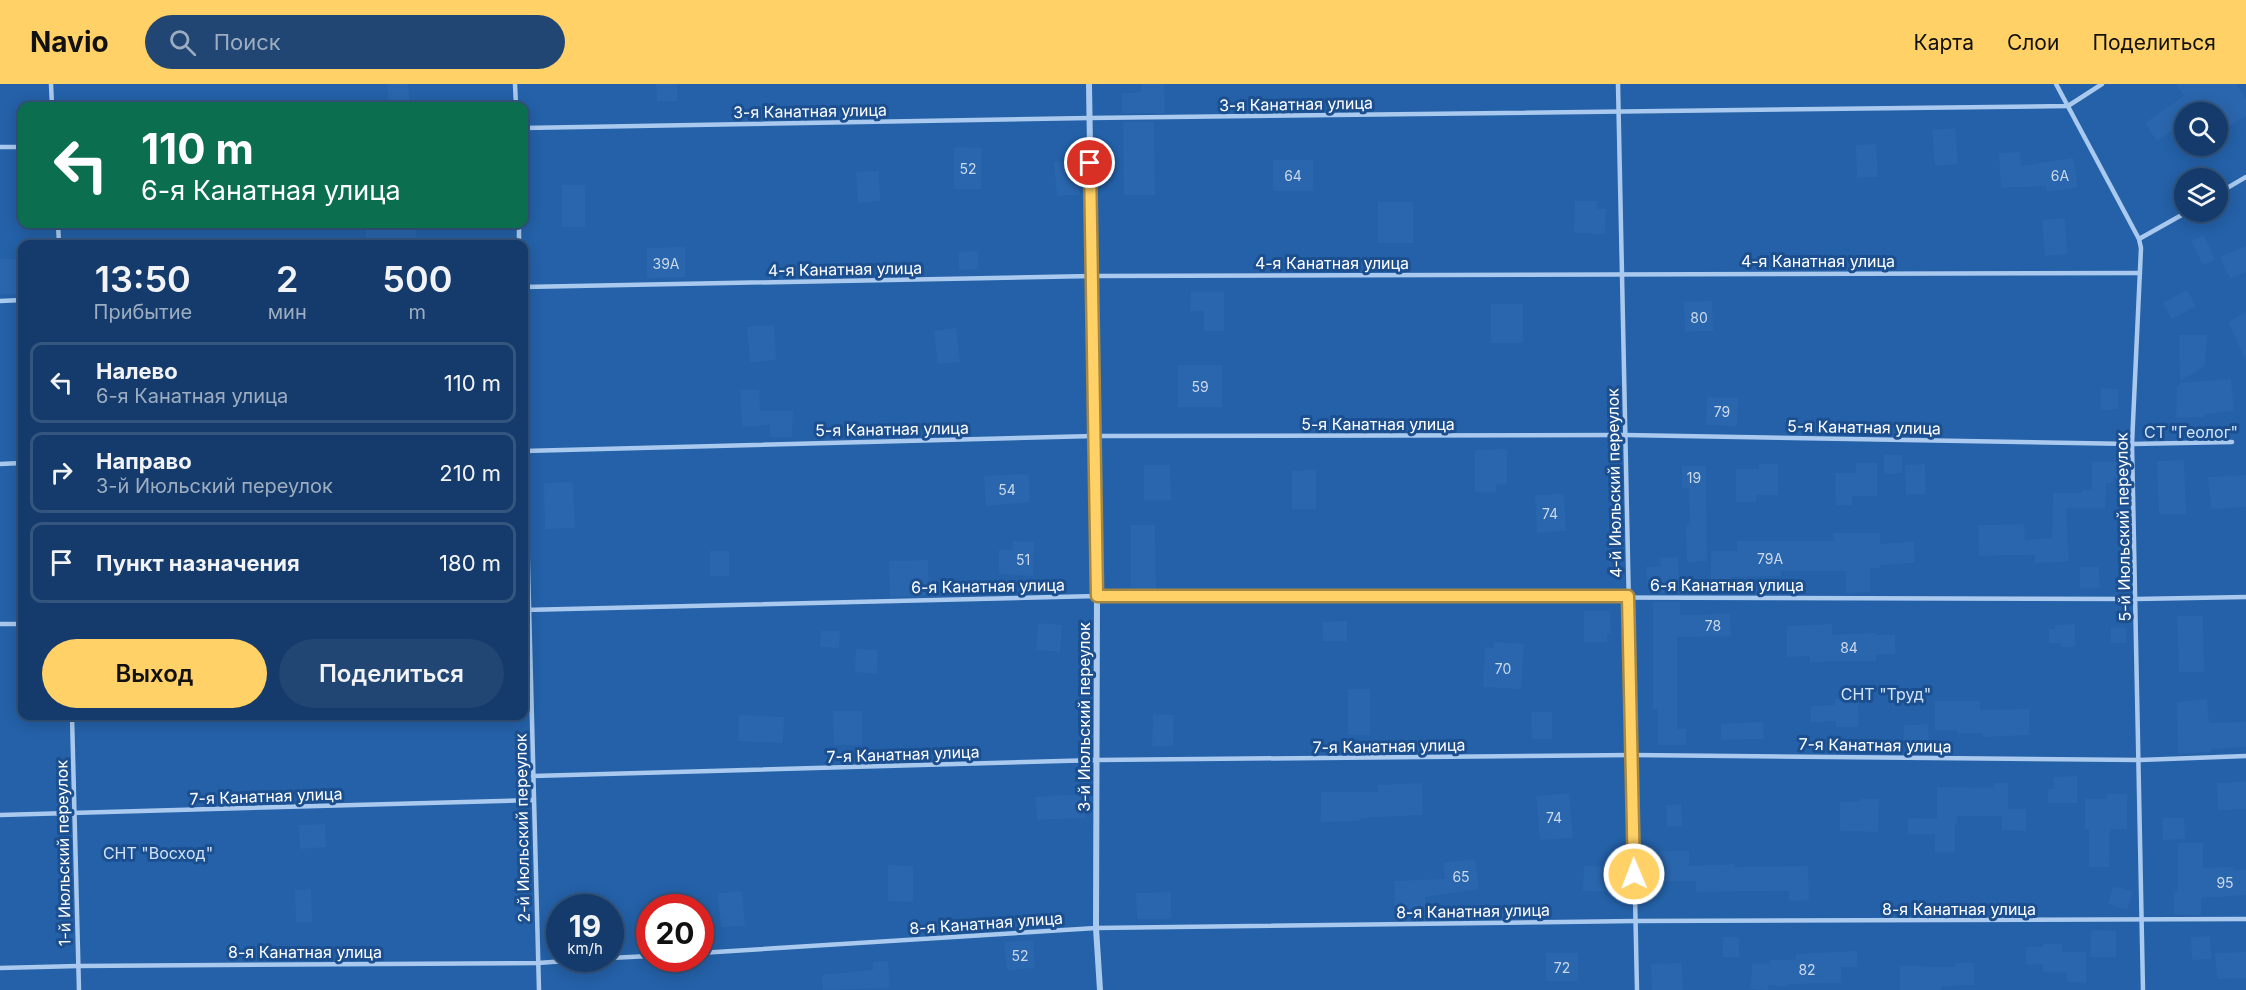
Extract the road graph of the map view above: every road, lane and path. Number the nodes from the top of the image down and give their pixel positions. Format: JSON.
{"nodes":[{"id":1,"x":51,"y":84,"type":"edge"},
{"id":2,"x":515,"y":84,"type":"edge"},
{"id":3,"x":1089,"y":84,"type":"edge"},
{"id":4,"x":1618,"y":84,"type":"edge"},
{"id":5,"x":2056,"y":84,"type":"edge"},
{"id":6,"x":2102,"y":84,"type":"edge"},
{"id":7,"x":52,"y":102,"type":"edge"},
{"id":8,"x":516,"y":102,"type":"edge"},
{"id":9,"x":2068,"y":106,"type":"junction"},
{"id":10,"x":1618,"y":112,"type":"junction"},
{"id":11,"x":1089,"y":118,"type":"junction"},
{"id":12,"x":528,"y":128,"type":"edge"},
{"id":13,"x":0,"y":147,"type":"edge"},
{"id":14,"x":18,"y":147,"type":"edge"},
{"id":15,"x":2246,"y":177,"type":"edge"},
{"id":16,"x":2228,"y":188,"type":"edge"},
{"id":17,"x":2174,"y":219,"type":"edge"},
{"id":18,"x":2139,"y":239,"type":"junction"},
{"id":19,"x":2140,"y":273,"type":"junction"},
{"id":20,"x":1621,"y":274,"type":"junction"},
{"id":21,"x":1092,"y":276,"type":"junction"},
{"id":22,"x":528,"y":287,"type":"edge"},
{"id":23,"x":18,"y":300,"type":"edge"},
{"id":24,"x":0,"y":301,"type":"edge"},
{"id":25,"x":1625,"y":435,"type":"junction"},
{"id":26,"x":1094,"y":436,"type":"junction"},
{"id":27,"x":2232,"y":442,"type":"dead end"},
{"id":28,"x":2132,"y":444,"type":"junction"},
{"id":29,"x":528,"y":451,"type":"edge"},
{"id":30,"x":18,"y":463,"type":"edge"},
{"id":31,"x":0,"y":464,"type":"edge"},
{"id":32,"x":1097,"y":596,"type":"junction"},
{"id":33,"x":1628,"y":596,"type":"junction"},
{"id":34,"x":2246,"y":597,"type":"edge"},
{"id":35,"x":2136,"y":599,"type":"junction"},
{"id":36,"x":528,"y":610,"type":"edge"},
{"id":37,"x":0,"y":624,"type":"edge"},
{"id":38,"x":18,"y":624,"type":"edge"},
{"id":39,"x":528,"y":657,"type":"edge"},
{"id":40,"x":72,"y":720,"type":"edge"},
{"id":41,"x":1632,"y":755,"type":"junction"},
{"id":42,"x":2246,"y":756,"type":"edge"},
{"id":43,"x":1098,"y":760,"type":"junction"},
{"id":44,"x":2140,"y":760,"type":"junction"},
{"id":45,"x":533,"y":776,"type":"junction"},
{"id":46,"x":533,"y":800,"type":"junction"},
{"id":47,"x":74,"y":813,"type":"junction"},
{"id":48,"x":0,"y":815,"type":"edge"},
{"id":49,"x":2246,"y":919,"type":"edge"},
{"id":50,"x":2143,"y":920,"type":"junction"},
{"id":51,"x":1635,"y":921,"type":"junction"},
{"id":52,"x":1096,"y":928,"type":"junction"},
{"id":53,"x":714,"y":952,"type":"edge"},
{"id":54,"x":546,"y":962,"type":"edge"},
{"id":55,"x":537,"y":963,"type":"junction"},
{"id":56,"x":78,"y":966,"type":"junction"},
{"id":57,"x":0,"y":968,"type":"edge"},
{"id":58,"x":80,"y":990,"type":"edge"},
{"id":59,"x":539,"y":990,"type":"edge"},
{"id":60,"x":1100,"y":990,"type":"edge"},
{"id":61,"x":1637,"y":990,"type":"edge"},
{"id":62,"x":2144,"y":990,"type":"edge"}],
"edges":[{"from":1,"to":7,"type":"lane"},
{"from":2,"to":8,"type":"lane"},
{"from":3,"to":11,"type":"street","name":"3-й Июльский переулок"},
{"from":4,"to":10,"type":"lane","name":"4-й Июльский переулок"},
{"from":5,"to":9,"type":"lane","name":"5-й Июльский переулок"},
{"from":6,"to":9,"type":"lane"},
{"from":9,"to":10,"type":"lane","name":"3-я Канатная улица"},
{"from":9,"to":18,"type":"lane","name":"5-й Июльский переулок"},
{"from":10,"to":11,"type":"lane","name":"3-я Канатная улица"},
{"from":10,"to":20,"type":"lane","name":"4-й Июльский переулок"},
{"from":11,"to":12,"type":"lane","name":"3-я Канатная улица"},
{"from":11,"to":21,"type":"street","name":"3-й Июльский переулок"},
{"from":13,"to":14,"type":"lane"},
{"from":15,"to":16,"type":"lane"},
{"from":17,"to":18,"type":"lane"},
{"from":18,"to":19,"type":"lane","name":"5-й Июльский переулок"},
{"from":19,"to":20,"type":"lane","name":"4-я Канатная улица"},
{"from":19,"to":28,"type":"lane","name":"5-й Июльский переулок"},
{"from":20,"to":21,"type":"lane","name":"4-я Канатная улица"},
{"from":20,"to":25,"type":"lane","name":"4-й Июльский переулок"},
{"from":21,"to":22,"type":"lane","name":"4-я Канатная улица"},
{"from":21,"to":26,"type":"street","name":"3-й Июльский переулок"},
{"from":23,"to":24,"type":"lane"},
{"from":25,"to":26,"type":"lane","name":"5-я Канатная улица"},
{"from":25,"to":28,"type":"lane","name":"5-я Канатная улица"},
{"from":25,"to":33,"type":"lane","name":"4-й Июльский переулок"},
{"from":26,"to":29,"type":"lane","name":"5-я Канатная улица"},
{"from":26,"to":32,"type":"street","name":"3-й Июльский переулок"},
{"from":27,"to":28,"type":"lane","name":"5-я Канатная улица"},
{"from":28,"to":35,"type":"lane","name":"5-й Июльский переулок"},
{"from":30,"to":31,"type":"lane"},
{"from":32,"to":33,"type":"lane","name":"6-я Канатная улица"},
{"from":32,"to":36,"type":"lane","name":"6-я Канатная улица"},
{"from":32,"to":43,"type":"street","name":"3-й Июльский переулок"},
{"from":33,"to":35,"type":"lane","name":"6-я Канатная улица"},
{"from":33,"to":41,"type":"lane","name":"4-й Июльский переулок"},
{"from":34,"to":35,"type":"lane","name":"6-я Канатная улица"},
{"from":35,"to":44,"type":"lane","name":"5-й Июльский переулок"},
{"from":37,"to":38,"type":"lane"},
{"from":39,"to":45,"type":"lane","name":"2-й Июльский переулок"},
{"from":40,"to":47,"type":"lane","name":"1-й Июльский переулок"},
{"from":41,"to":43,"type":"lane","name":"7-я Канатная улица"},
{"from":41,"to":44,"type":"lane","name":"7-я Канатная улица"},
{"from":41,"to":51,"type":"lane","name":"4-й Июльский переулок"},
{"from":42,"to":44,"type":"lane","name":"7-я Канатная улица"},
{"from":43,"to":45,"type":"lane","name":"7-я Канатная улица"},
{"from":43,"to":52,"type":"street","name":"3-й Июльский переулок"},
{"from":44,"to":50,"type":"lane","name":"5-й Июльский переулок"},
{"from":45,"to":46,"type":"lane","name":"2-й Июльский переулок"},
{"from":46,"to":47,"type":"lane","name":"7-я Канатная улица"},
{"from":46,"to":55,"type":"lane","name":"2-й Июльский переулок"},
{"from":47,"to":48,"type":"lane","name":"7-я Канатная улица"},
{"from":47,"to":56,"type":"lane","name":"1-й Июльский переулок"},
{"from":49,"to":50,"type":"lane","name":"8-я Канатная улица"},
{"from":50,"to":51,"type":"lane","name":"8-я Канатная улица"},
{"from":50,"to":62,"type":"lane","name":"5-й Июльский переулок"},
{"from":51,"to":52,"type":"lane","name":"8-я Канатная улица"},
{"from":51,"to":61,"type":"lane","name":"4-й Июльский переулок"},
{"from":52,"to":53,"type":"lane","name":"8-я Канатная улица"},
{"from":52,"to":60,"type":"street","name":"3-й Июльский переулок"},
{"from":54,"to":55,"type":"lane","name":"8-я Канатная улица"},
{"from":55,"to":56,"type":"lane","name":"8-я Канатная улица"},
{"from":55,"to":59,"type":"lane","name":"2-й Июльский переулок"},
{"from":56,"to":57,"type":"lane","name":"8-я Канатная улица"},
{"from":56,"to":58,"type":"lane","name":"1-й Июльский переулок"}]}
